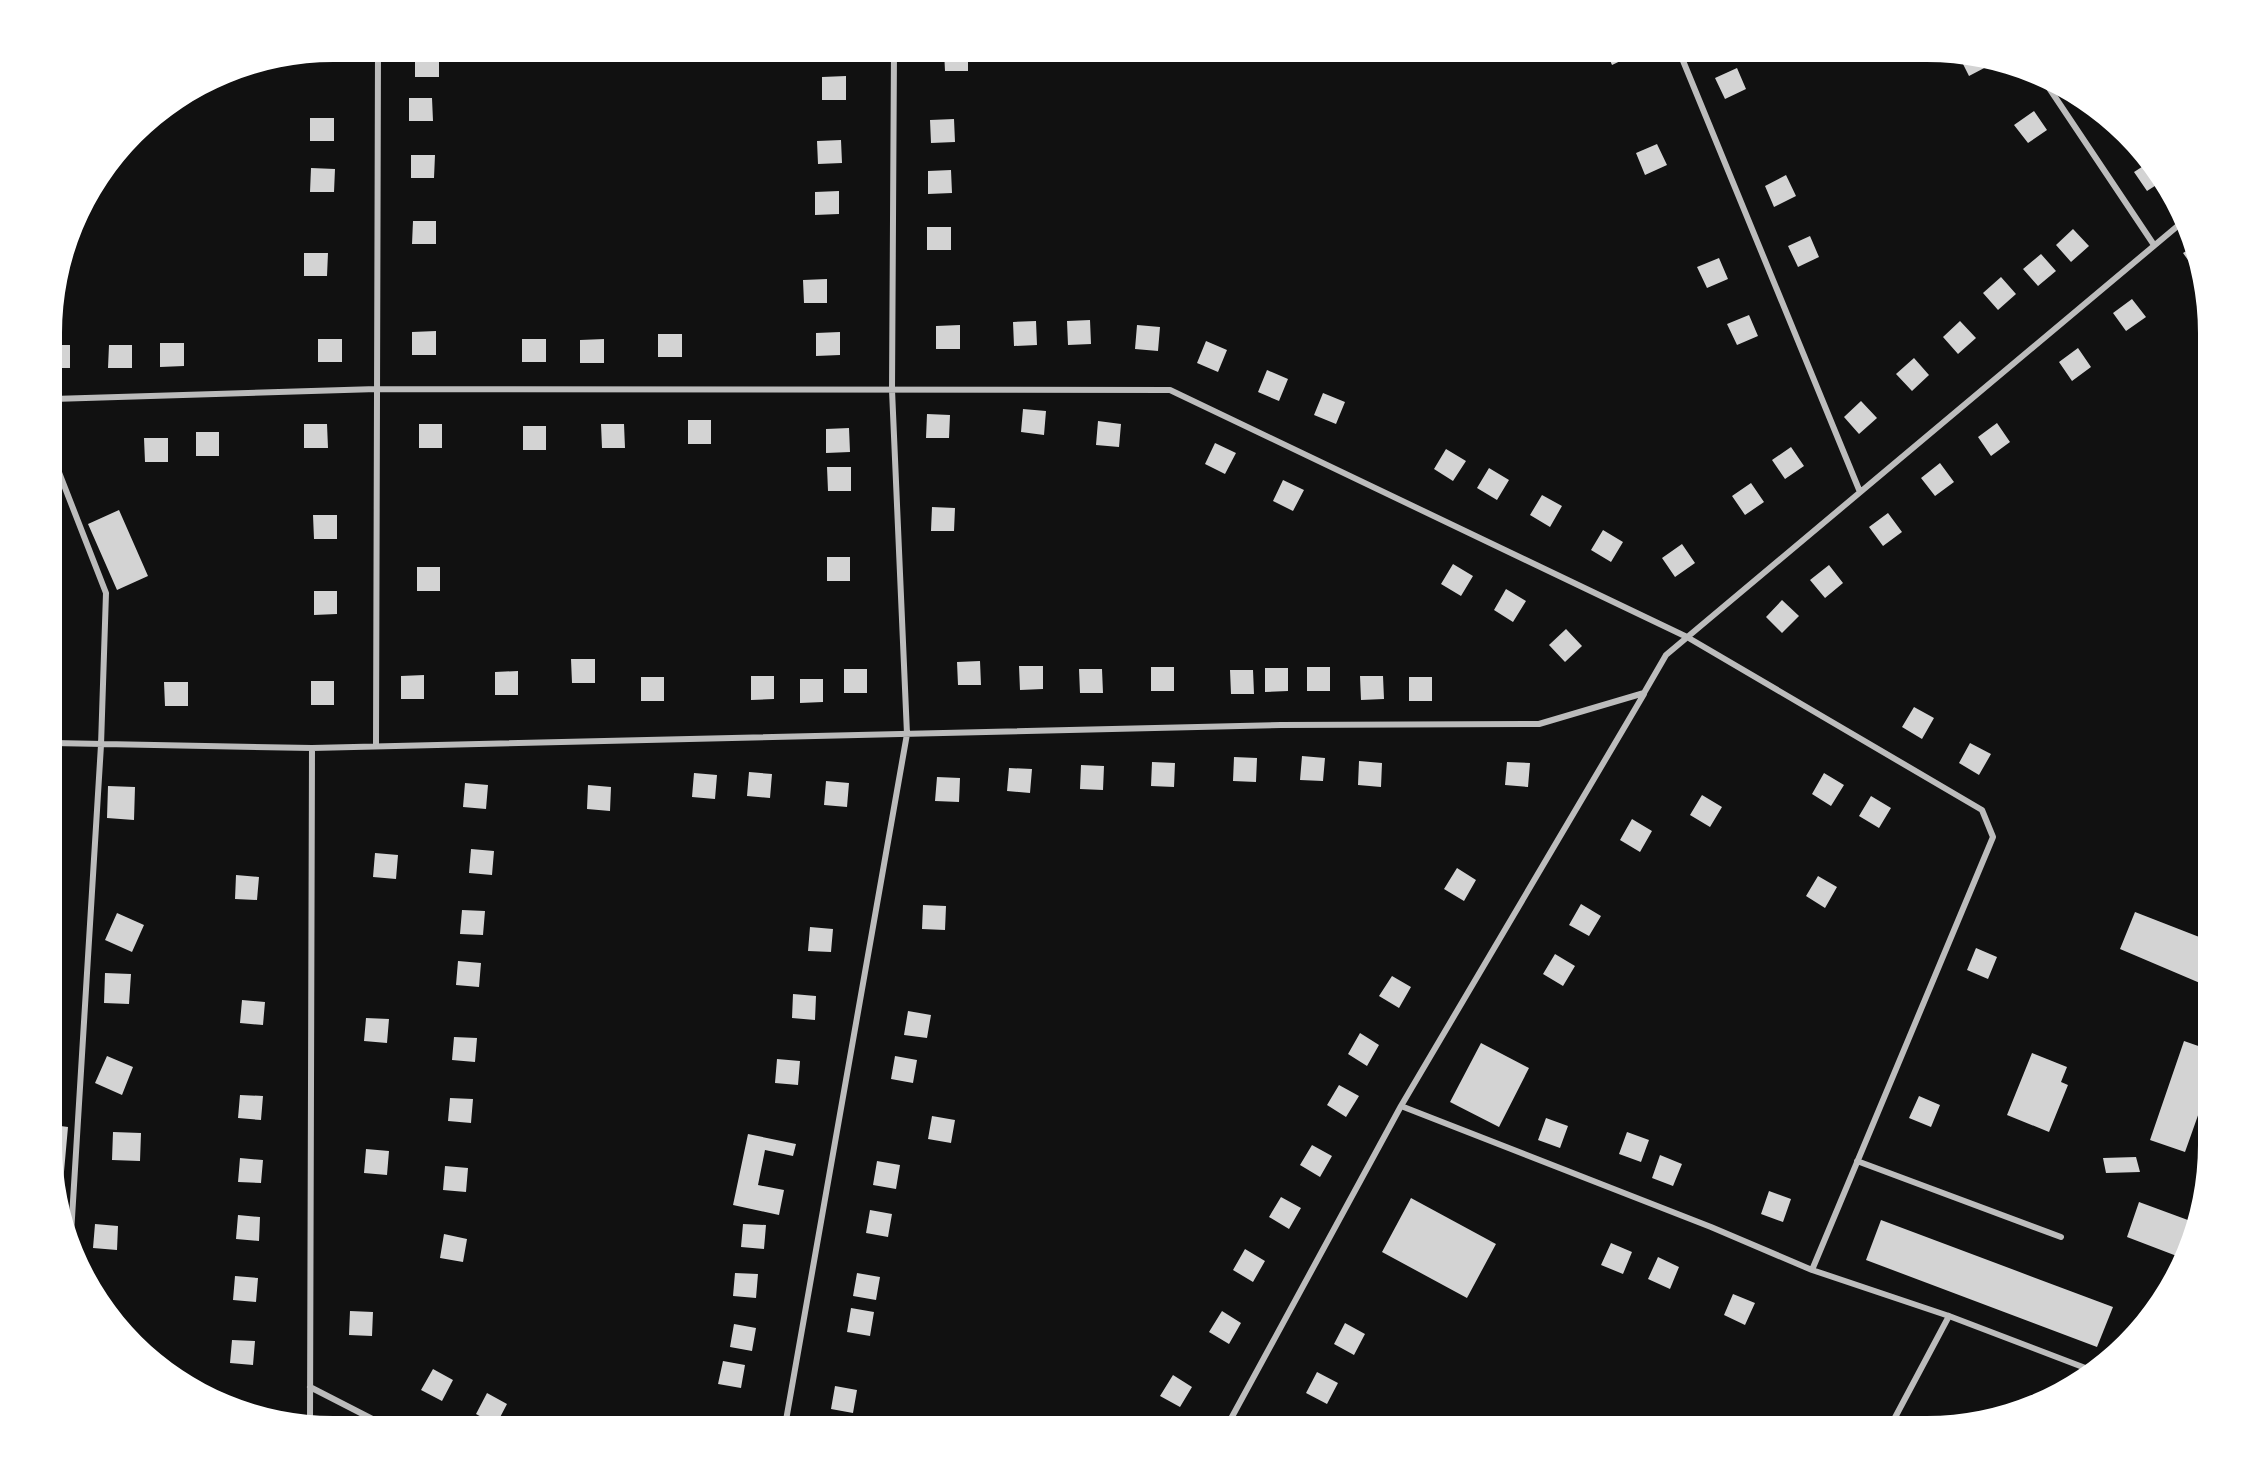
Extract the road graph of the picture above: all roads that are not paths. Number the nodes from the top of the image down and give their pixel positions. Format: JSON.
{"nodes":[{"id":1,"x":378,"y":62,"type":"edge"},
{"id":2,"x":894,"y":62,"type":"edge"},
{"id":3,"x":1684,"y":62,"type":"edge"},
{"id":4,"x":2052,"y":92,"type":"edge"},
{"id":5,"x":2176,"y":227,"type":"edge"},
{"id":6,"x":2154,"y":245,"type":"junction"},
{"id":7,"x":377,"y":389,"type":"junction"},
{"id":8,"x":892,"y":390,"type":"junction"},
{"id":9,"x":62,"y":399,"type":"edge"},
{"id":10,"x":62,"y":480,"type":"edge"},
{"id":11,"x":1860,"y":492,"type":"junction"},
{"id":12,"x":1687,"y":637,"type":"junction"},
{"id":13,"x":1644,"y":693,"type":"junction"},
{"id":14,"x":907,"y":734,"type":"junction"},
{"id":15,"x":62,"y":744,"type":"edge"},
{"id":16,"x":101,"y":746,"type":"junction"},
{"id":17,"x":376,"y":746,"type":"junction"},
{"id":18,"x":312,"y":748,"type":"junction"},
{"id":19,"x":1401,"y":1106,"type":"junction"},
{"id":20,"x":1857,"y":1161,"type":"junction"},
{"id":21,"x":72,"y":1218,"type":"edge"},
{"id":22,"x":2061,"y":1237,"type":"dead end"},
{"id":23,"x":1812,"y":1270,"type":"junction"},
{"id":24,"x":1949,"y":1316,"type":"junction"},
{"id":25,"x":2082,"y":1367,"type":"edge"},
{"id":26,"x":310,"y":1387,"type":"junction"},
{"id":27,"x":310,"y":1414,"type":"edge"},
{"id":28,"x":367,"y":1416,"type":"edge"},
{"id":29,"x":787,"y":1416,"type":"edge"},
{"id":30,"x":1232,"y":1416,"type":"edge"},
{"id":31,"x":1896,"y":1416,"type":"edge"}],
"edges":[{"from":1,"to":7,"type":"street"},
{"from":2,"to":8,"type":"street"},
{"from":3,"to":11,"type":"street"},
{"from":4,"to":6,"type":"street"},
{"from":5,"to":6,"type":"street"},
{"from":6,"to":11,"type":"street"},
{"from":7,"to":8,"type":"street"},
{"from":7,"to":9,"type":"street"},
{"from":7,"to":17,"type":"street"},
{"from":8,"to":12,"type":"street"},
{"from":8,"to":14,"type":"street"},
{"from":10,"to":16,"type":"street"},
{"from":11,"to":12,"type":"street"},
{"from":12,"to":13,"type":"street"},
{"from":12,"to":20,"type":"street"},
{"from":13,"to":14,"type":"street"},
{"from":13,"to":19,"type":"street"},
{"from":14,"to":17,"type":"street"},
{"from":14,"to":29,"type":"street"},
{"from":15,"to":16,"type":"street"},
{"from":16,"to":18,"type":"street"},
{"from":16,"to":21,"type":"street"},
{"from":17,"to":18,"type":"street"},
{"from":18,"to":26,"type":"street"},
{"from":19,"to":23,"type":"street"},
{"from":19,"to":30,"type":"street"},
{"from":20,"to":22,"type":"street"},
{"from":20,"to":23,"type":"street"},
{"from":23,"to":24,"type":"street"},
{"from":24,"to":25,"type":"street"},
{"from":24,"to":31,"type":"street"},
{"from":26,"to":27,"type":"street"},
{"from":26,"to":28,"type":"street"}]}
